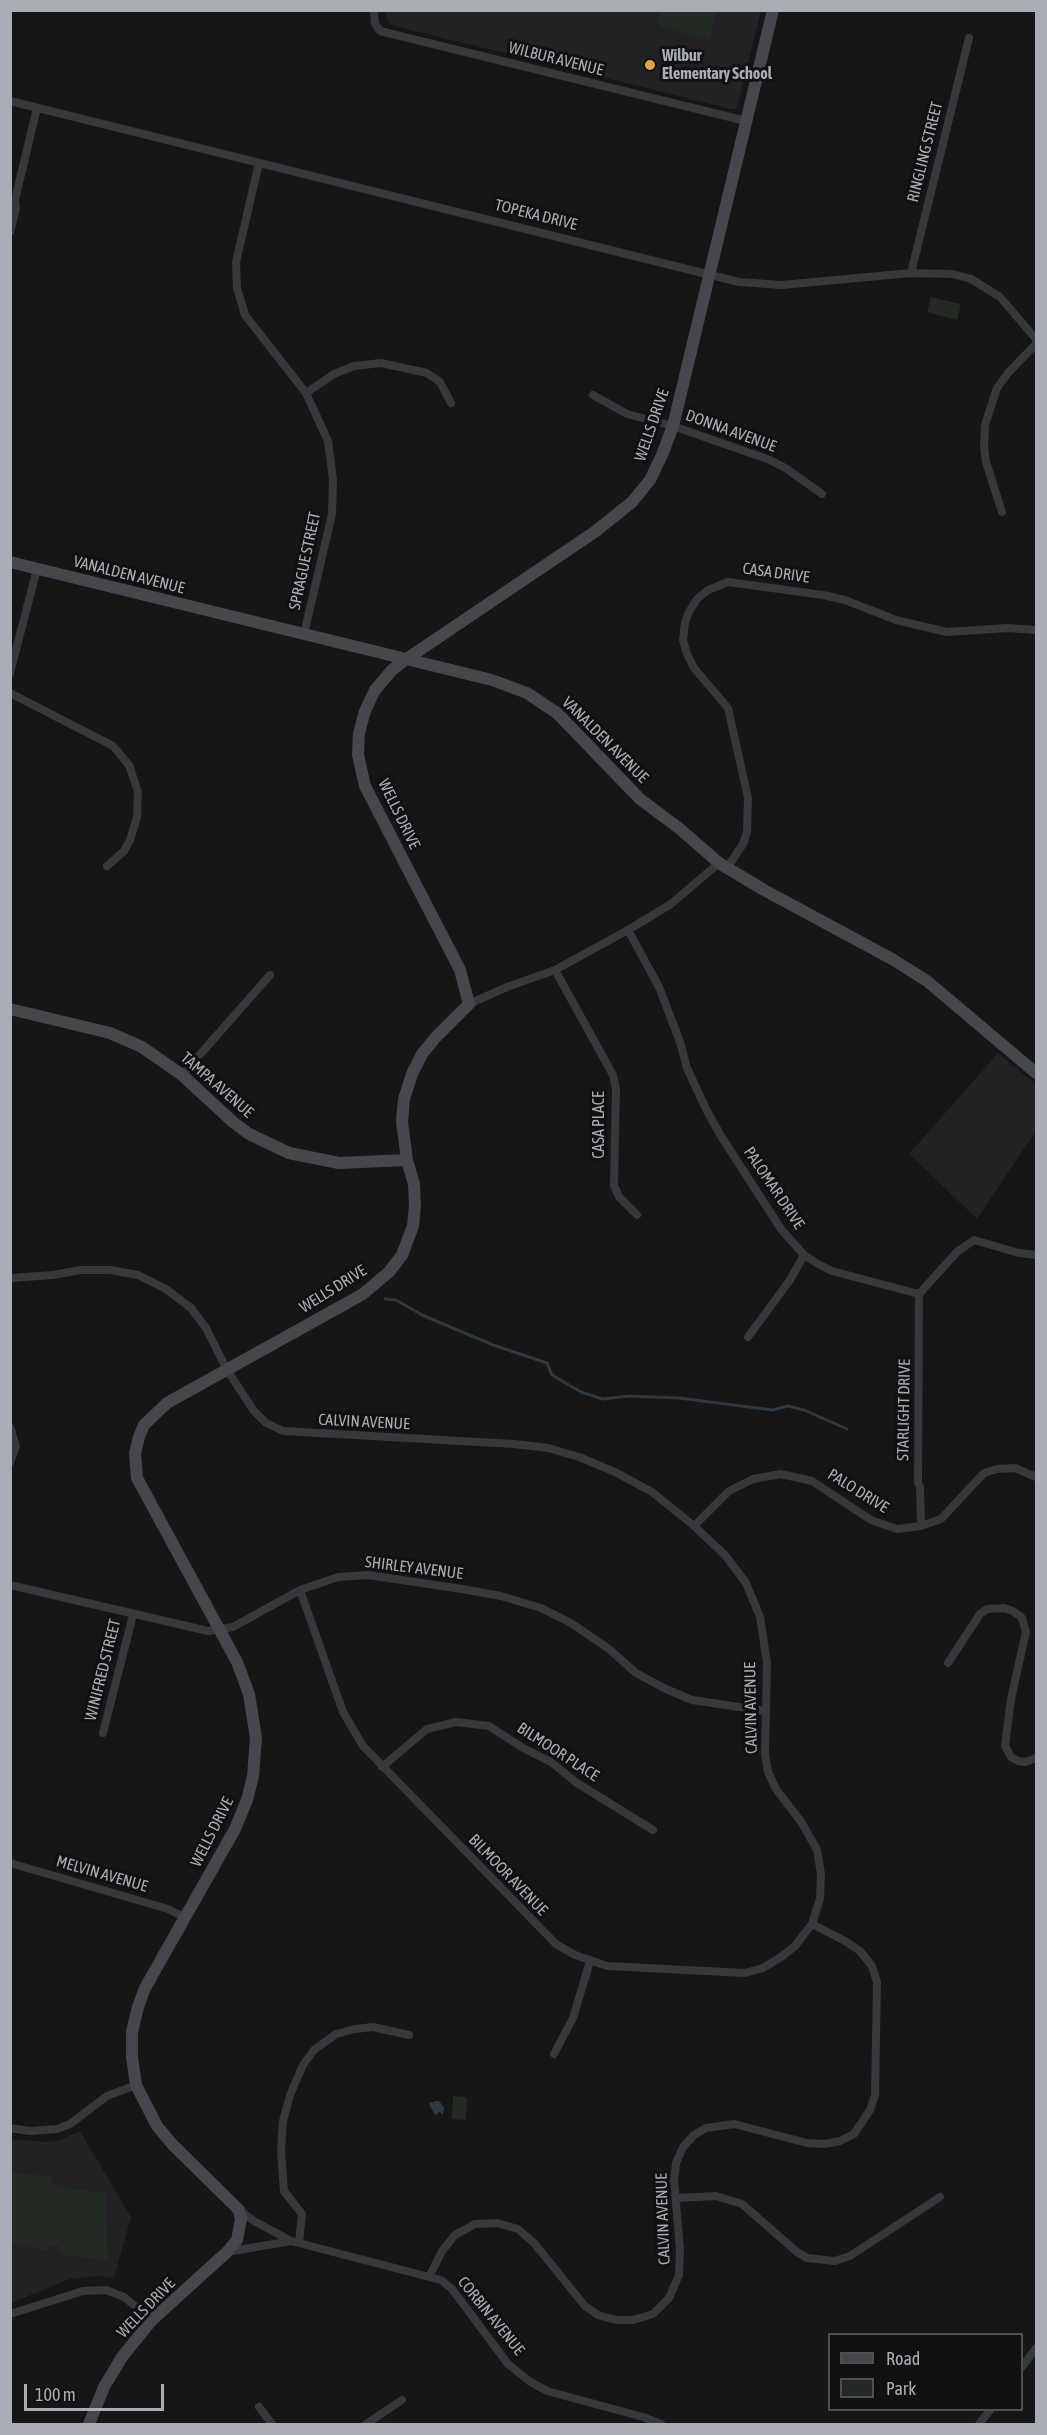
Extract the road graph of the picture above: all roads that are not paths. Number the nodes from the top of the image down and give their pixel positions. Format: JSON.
{"nodes":[{"id":1,"x":374,"y":10,"type":"edge"},
{"id":2,"x":773,"y":10,"type":"edge"},
{"id":3,"x":969,"y":38,"type":"dead end"},
{"id":4,"x":10,"y":102,"type":"edge"},
{"id":5,"x":37,"y":108,"type":"junction"},
{"id":6,"x":746,"y":121,"type":"junction"},
{"id":7,"x":259,"y":163,"type":"junction"},
{"id":8,"x":10,"y":232,"type":"edge"},
{"id":9,"x":911,"y":273,"type":"junction"},
{"id":10,"x":710,"y":275,"type":"junction"},
{"id":11,"x":1036,"y":339,"type":"edge"},
{"id":12,"x":1036,"y":344,"type":"edge"},
{"id":13,"x":306,"y":393,"type":"junction"},
{"id":14,"x":592,"y":395,"type":"dead end"},
{"id":15,"x":451,"y":403,"type":"dead end"},
{"id":16,"x":673,"y":426,"type":"junction"},
{"id":17,"x":822,"y":494,"type":"dead end"},
{"id":18,"x":1002,"y":512,"type":"dead end"},
{"id":19,"x":10,"y":562,"type":"edge"},
{"id":20,"x":38,"y":569,"type":"junction"},
{"id":21,"x":1036,"y":630,"type":"edge"},
{"id":22,"x":304,"y":634,"type":"junction"},
{"id":23,"x":405,"y":660,"type":"junction"},
{"id":24,"x":10,"y":673,"type":"edge"},
{"id":25,"x":10,"y":693,"type":"edge"},
{"id":26,"x":723,"y":865,"type":"junction"},
{"id":27,"x":107,"y":866,"type":"dead end"},
{"id":28,"x":628,"y":930,"type":"junction"},
{"id":29,"x":555,"y":970,"type":"junction"},
{"id":30,"x":270,"y":975,"type":"dead end"},
{"id":31,"x":469,"y":1004,"type":"junction"},
{"id":32,"x":10,"y":1009,"type":"edge"},
{"id":33,"x":1036,"y":1073,"type":"edge"},
{"id":34,"x":182,"y":1075,"type":"junction"},
{"id":35,"x":407,"y":1160,"type":"junction"},
{"id":36,"x":637,"y":1215,"type":"dead end"},
{"id":37,"x":804,"y":1255,"type":"junction"},
{"id":38,"x":1036,"y":1255,"type":"edge"},
{"id":39,"x":10,"y":1278,"type":"edge"},
{"id":40,"x":919,"y":1294,"type":"junction"},
{"id":41,"x":748,"y":1337,"type":"dead end"},
{"id":42,"x":227,"y":1370,"type":"junction"},
{"id":43,"x":10,"y":1427,"type":"edge"},
{"id":44,"x":10,"y":1463,"type":"edge"},
{"id":45,"x":1036,"y":1477,"type":"edge"},
{"id":46,"x":694,"y":1526,"type":"junction"},
{"id":47,"x":921,"y":1526,"type":"junction"},
{"id":48,"x":10,"y":1585,"type":"edge"},
{"id":49,"x":300,"y":1590,"type":"junction"},
{"id":50,"x":133,"y":1615,"type":"junction"},
{"id":51,"x":218,"y":1630,"type":"junction"},
{"id":52,"x":948,"y":1663,"type":"dead end"},
{"id":53,"x":766,"y":1711,"type":"junction"},
{"id":54,"x":103,"y":1733,"type":"dead end"},
{"id":55,"x":1036,"y":1758,"type":"edge"},
{"id":56,"x":382,"y":1767,"type":"junction"},
{"id":57,"x":652,"y":1830,"type":"dead end"},
{"id":58,"x":10,"y":1863,"type":"edge"},
{"id":59,"x":184,"y":1917,"type":"junction"},
{"id":60,"x":812,"y":1924,"type":"junction"},
{"id":61,"x":590,"y":1961,"type":"junction"},
{"id":62,"x":409,"y":2035,"type":"dead end"},
{"id":63,"x":554,"y":2055,"type":"dead end"},
{"id":64,"x":136,"y":2085,"type":"junction"},
{"id":65,"x":10,"y":2128,"type":"edge"},
{"id":66,"x":940,"y":2197,"type":"dead end"},
{"id":67,"x":676,"y":2198,"type":"junction"},
{"id":68,"x":239,"y":2210,"type":"junction"},
{"id":69,"x":295,"y":2242,"type":"junction"},
{"id":70,"x":227,"y":2252,"type":"junction"},
{"id":71,"x":430,"y":2275,"type":"junction"},
{"id":72,"x":10,"y":2314,"type":"edge"},
{"id":73,"x":152,"y":2320,"type":"junction"},
{"id":74,"x":1036,"y":2348,"type":"edge"},
{"id":75,"x":1023,"y":2366,"type":"edge"},
{"id":76,"x":402,"y":2400,"type":"dead end"},
{"id":77,"x":259,"y":2407,"type":"dead end"},
{"id":78,"x":989,"y":2411,"type":"edge"},
{"id":79,"x":88,"y":2424,"type":"edge"},
{"id":80,"x":272,"y":2424,"type":"edge"},
{"id":81,"x":366,"y":2424,"type":"edge"},
{"id":82,"x":661,"y":2424,"type":"edge"},
{"id":83,"x":979,"y":2424,"type":"edge"}],
"edges":[{"from":1,"to":6,"type":"street","name":"WILBUR AVENUE"},
{"from":2,"to":6,"type":"main road","name":"WELLS DRIVE"},
{"from":3,"to":9,"type":"street","name":"RINGLING STREET"},
{"from":4,"to":5,"type":"street","name":"TOPEKA DRIVE"},
{"from":5,"to":7,"type":"street","name":"TOPEKA DRIVE"},
{"from":5,"to":8,"type":"street"},
{"from":6,"to":10,"type":"main road","name":"WELLS DRIVE"},
{"from":7,"to":10,"type":"street","name":"TOPEKA DRIVE"},
{"from":7,"to":13,"type":"street","name":"SPRAGUE STREET"},
{"from":9,"to":10,"type":"street","name":"TOPEKA DRIVE"},
{"from":9,"to":11,"type":"street","name":"TOPEKA DRIVE"},
{"from":10,"to":16,"type":"main road","name":"WELLS DRIVE"},
{"from":12,"to":18,"type":"street"},
{"from":13,"to":15,"type":"street"},
{"from":13,"to":22,"type":"street","name":"SPRAGUE STREET"},
{"from":14,"to":16,"type":"street","name":"DONNA AVENUE"},
{"from":16,"to":17,"type":"street","name":"DONNA AVENUE"},
{"from":16,"to":23,"type":"main road","name":"WELLS DRIVE"},
{"from":19,"to":20,"type":"main road","name":"VANALDEN AVENUE"},
{"from":20,"to":22,"type":"main road","name":"VANALDEN AVENUE"},
{"from":20,"to":24,"type":"street"},
{"from":21,"to":26,"type":"street","name":"CASA DRIVE"},
{"from":22,"to":23,"type":"main road","name":"VANALDEN AVENUE"},
{"from":23,"to":26,"type":"main road","name":"VANALDEN AVENUE"},
{"from":23,"to":31,"type":"main road","name":"WELLS DRIVE"},
{"from":25,"to":27,"type":"street"},
{"from":26,"to":28,"type":"street","name":"CASA DRIVE"},
{"from":26,"to":33,"type":"main road","name":"VANALDEN AVENUE"},
{"from":28,"to":29,"type":"street","name":"CASA DRIVE"},
{"from":28,"to":37,"type":"street","name":"PALOMAR DRIVE"},
{"from":29,"to":31,"type":"street","name":"CASA DRIVE"},
{"from":29,"to":36,"type":"street","name":"CASA PLACE"},
{"from":30,"to":34,"type":"street"},
{"from":31,"to":35,"type":"main road","name":"WELLS DRIVE"},
{"from":32,"to":34,"type":"main road","name":"TAMPA AVENUE"},
{"from":34,"to":35,"type":"main road","name":"TAMPA AVENUE"},
{"from":35,"to":42,"type":"main road","name":"WELLS DRIVE"},
{"from":37,"to":40,"type":"street","name":"PALOMAR DRIVE"},
{"from":37,"to":41,"type":"street"},
{"from":38,"to":40,"type":"street"},
{"from":39,"to":42,"type":"street","name":"CALVIN AVENUE"},
{"from":40,"to":47,"type":"street","name":"STARLIGHT DRIVE"},
{"from":42,"to":46,"type":"street","name":"CALVIN AVENUE"},
{"from":42,"to":51,"type":"main road","name":"WELLS DRIVE"},
{"from":43,"to":44,"type":"street"},
{"from":45,"to":47,"type":"street","name":"PALO DRIVE"},
{"from":46,"to":47,"type":"street","name":"PALO DRIVE"},
{"from":46,"to":53,"type":"street","name":"CALVIN AVENUE"},
{"from":48,"to":50,"type":"street","name":"SHIRLEY AVENUE"},
{"from":49,"to":51,"type":"street","name":"SHIRLEY AVENUE"},
{"from":49,"to":53,"type":"street","name":"SHIRLEY AVENUE"},
{"from":49,"to":56,"type":"street","name":"BILMOOR AVENUE"},
{"from":50,"to":51,"type":"street","name":"SHIRLEY AVENUE"},
{"from":50,"to":54,"type":"street","name":"WINIFRED STREET"},
{"from":51,"to":59,"type":"main road","name":"WELLS DRIVE"},
{"from":52,"to":55,"type":"street"},
{"from":53,"to":60,"type":"street","name":"CALVIN AVENUE"},
{"from":56,"to":57,"type":"street","name":"BILMOOR PLACE"},
{"from":56,"to":61,"type":"street","name":"BILMOOR AVENUE"},
{"from":58,"to":59,"type":"street","name":"MELVIN AVENUE"},
{"from":59,"to":64,"type":"main road","name":"WELLS DRIVE"},
{"from":60,"to":61,"type":"street","name":"BILMOOR AVENUE"},
{"from":60,"to":67,"type":"street","name":"CALVIN AVENUE"},
{"from":61,"to":63,"type":"street"},
{"from":62,"to":69,"type":"street"},
{"from":64,"to":65,"type":"street"},
{"from":64,"to":68,"type":"main road","name":"WELLS DRIVE"},
{"from":66,"to":67,"type":"street"},
{"from":67,"to":71,"type":"street","name":"CALVIN AVENUE"},
{"from":68,"to":69,"type":"street","name":"CORBIN AVENUE"},
{"from":68,"to":70,"type":"main road","name":"WELLS DRIVE"},
{"from":69,"to":70,"type":"street","name":"CORBIN AVENUE"},
{"from":69,"to":71,"type":"street","name":"CORBIN AVENUE"},
{"from":70,"to":73,"type":"main road","name":"WELLS DRIVE"},
{"from":71,"to":82,"type":"street","name":"CORBIN AVENUE"},
{"from":72,"to":73,"type":"street"},
{"from":73,"to":79,"type":"main road","name":"WELLS DRIVE"},
{"from":74,"to":75,"type":"street"},
{"from":76,"to":81,"type":"street"},
{"from":77,"to":80,"type":"street"},
{"from":78,"to":83,"type":"street"}]}
